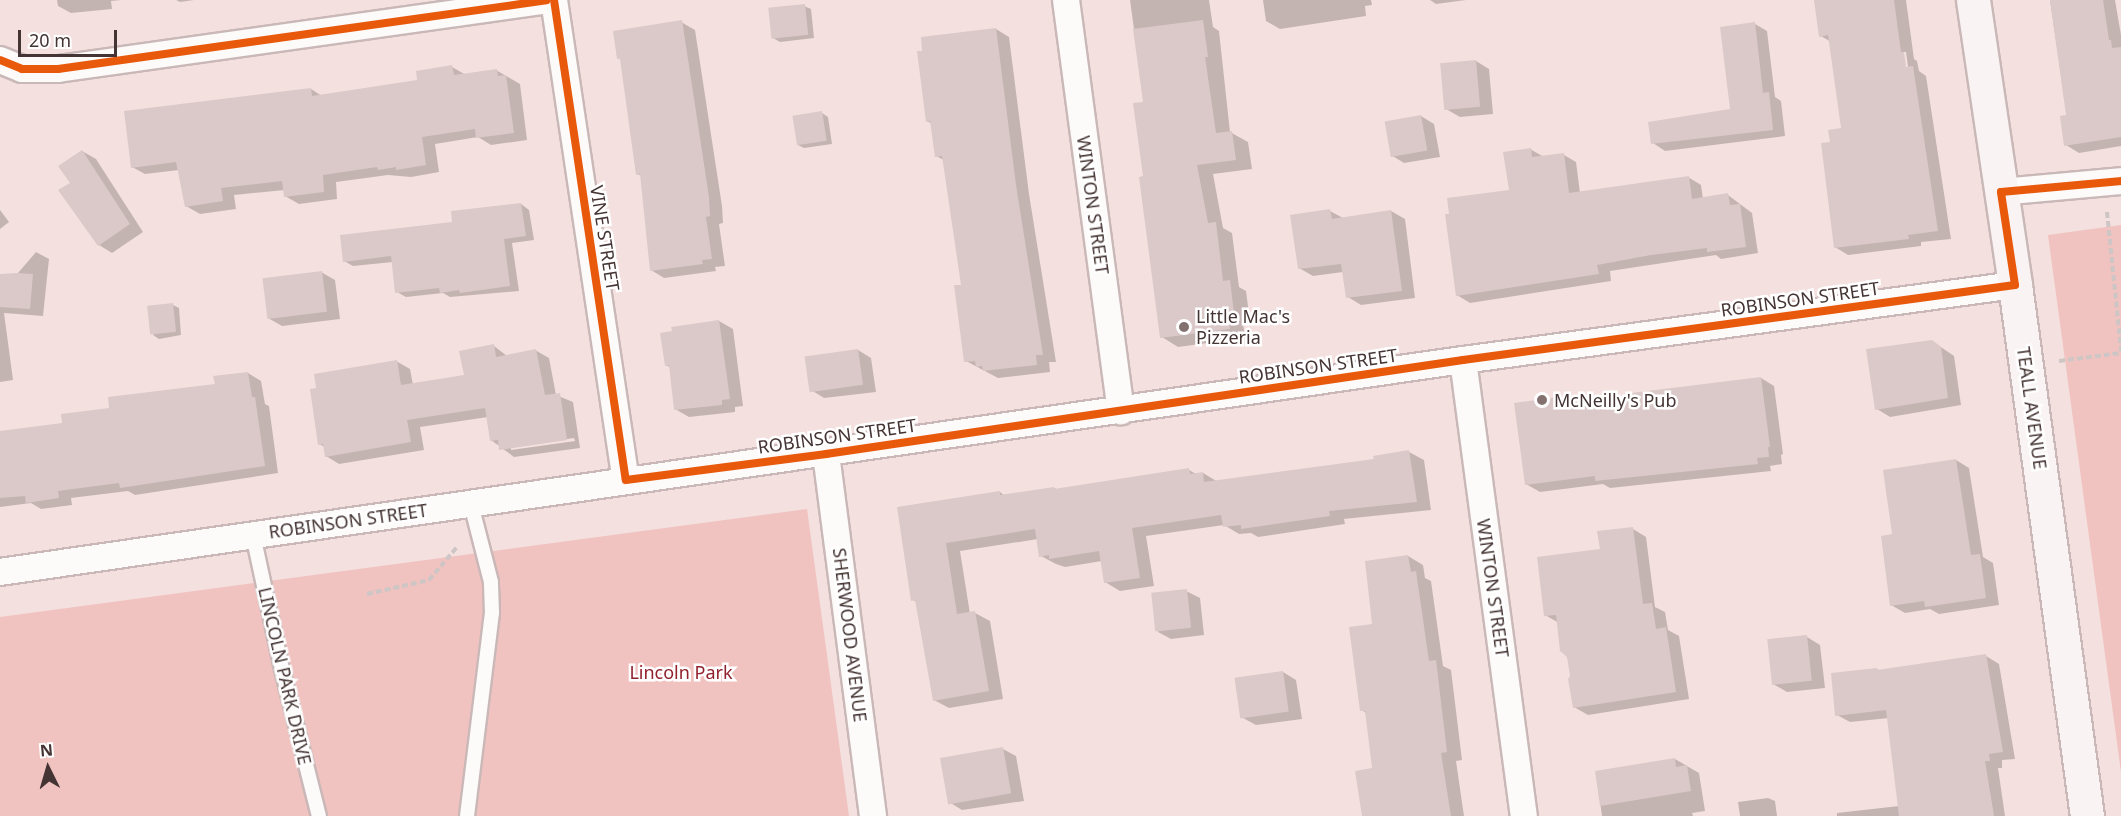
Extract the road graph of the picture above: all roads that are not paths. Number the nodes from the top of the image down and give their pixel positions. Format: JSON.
{"nodes":[{"id":1,"x":546,"y":0,"type":"edge"},
{"id":2,"x":554,"y":0,"type":"edge"},
{"id":3,"x":1066,"y":0,"type":"edge"},
{"id":4,"x":1973,"y":0,"type":"edge"},
{"id":5,"x":0,"y":60,"type":"edge"},
{"id":6,"x":2112,"y":182,"type":"edge"},
{"id":7,"x":2001,"y":192,"type":"junction"},
{"id":8,"x":2015,"y":285,"type":"junction"},
{"id":9,"x":1462,"y":360,"type":"junction"},
{"id":10,"x":1121,"y":411,"type":"junction"},
{"id":11,"x":826,"y":454,"type":"junction"},
{"id":12,"x":626,"y":480,"type":"junction"},
{"id":13,"x":471,"y":504,"type":"junction"},
{"id":14,"x":253,"y":535,"type":"junction"},
{"id":15,"x":0,"y":572,"type":"edge"},
{"id":16,"x":319,"y":816,"type":"edge"},
{"id":17,"x":467,"y":816,"type":"edge"},
{"id":18,"x":873,"y":816,"type":"edge"},
{"id":19,"x":1524,"y":816,"type":"edge"},
{"id":20,"x":2087,"y":816,"type":"edge"}],
"edges":[{"from":1,"to":5,"type":"street"},
{"from":2,"to":12,"type":"street","name":"VINE STREET"},
{"from":3,"to":10,"type":"street","name":"WINTON STREET"},
{"from":4,"to":7,"type":"street","name":"TEALL AVENUE"},
{"from":6,"to":7,"type":"street"},
{"from":7,"to":8,"type":"street","name":"TEALL AVENUE"},
{"from":8,"to":9,"type":"street","name":"ROBINSON STREET"},
{"from":8,"to":20,"type":"street","name":"TEALL AVENUE"},
{"from":9,"to":10,"type":"street","name":"ROBINSON STREET"},
{"from":9,"to":19,"type":"street","name":"WINTON STREET"},
{"from":10,"to":11,"type":"street","name":"ROBINSON STREET"},
{"from":11,"to":12,"type":"street","name":"ROBINSON STREET"},
{"from":11,"to":18,"type":"street","name":"SHERWOOD AVENUE"},
{"from":12,"to":13,"type":"street","name":"ROBINSON STREET"},
{"from":13,"to":14,"type":"street","name":"ROBINSON STREET"},
{"from":13,"to":17,"type":"lane"},
{"from":14,"to":15,"type":"street","name":"ROBINSON STREET"},
{"from":14,"to":16,"type":"lane","name":"LINCOLN PARK DRIVE"}]}
